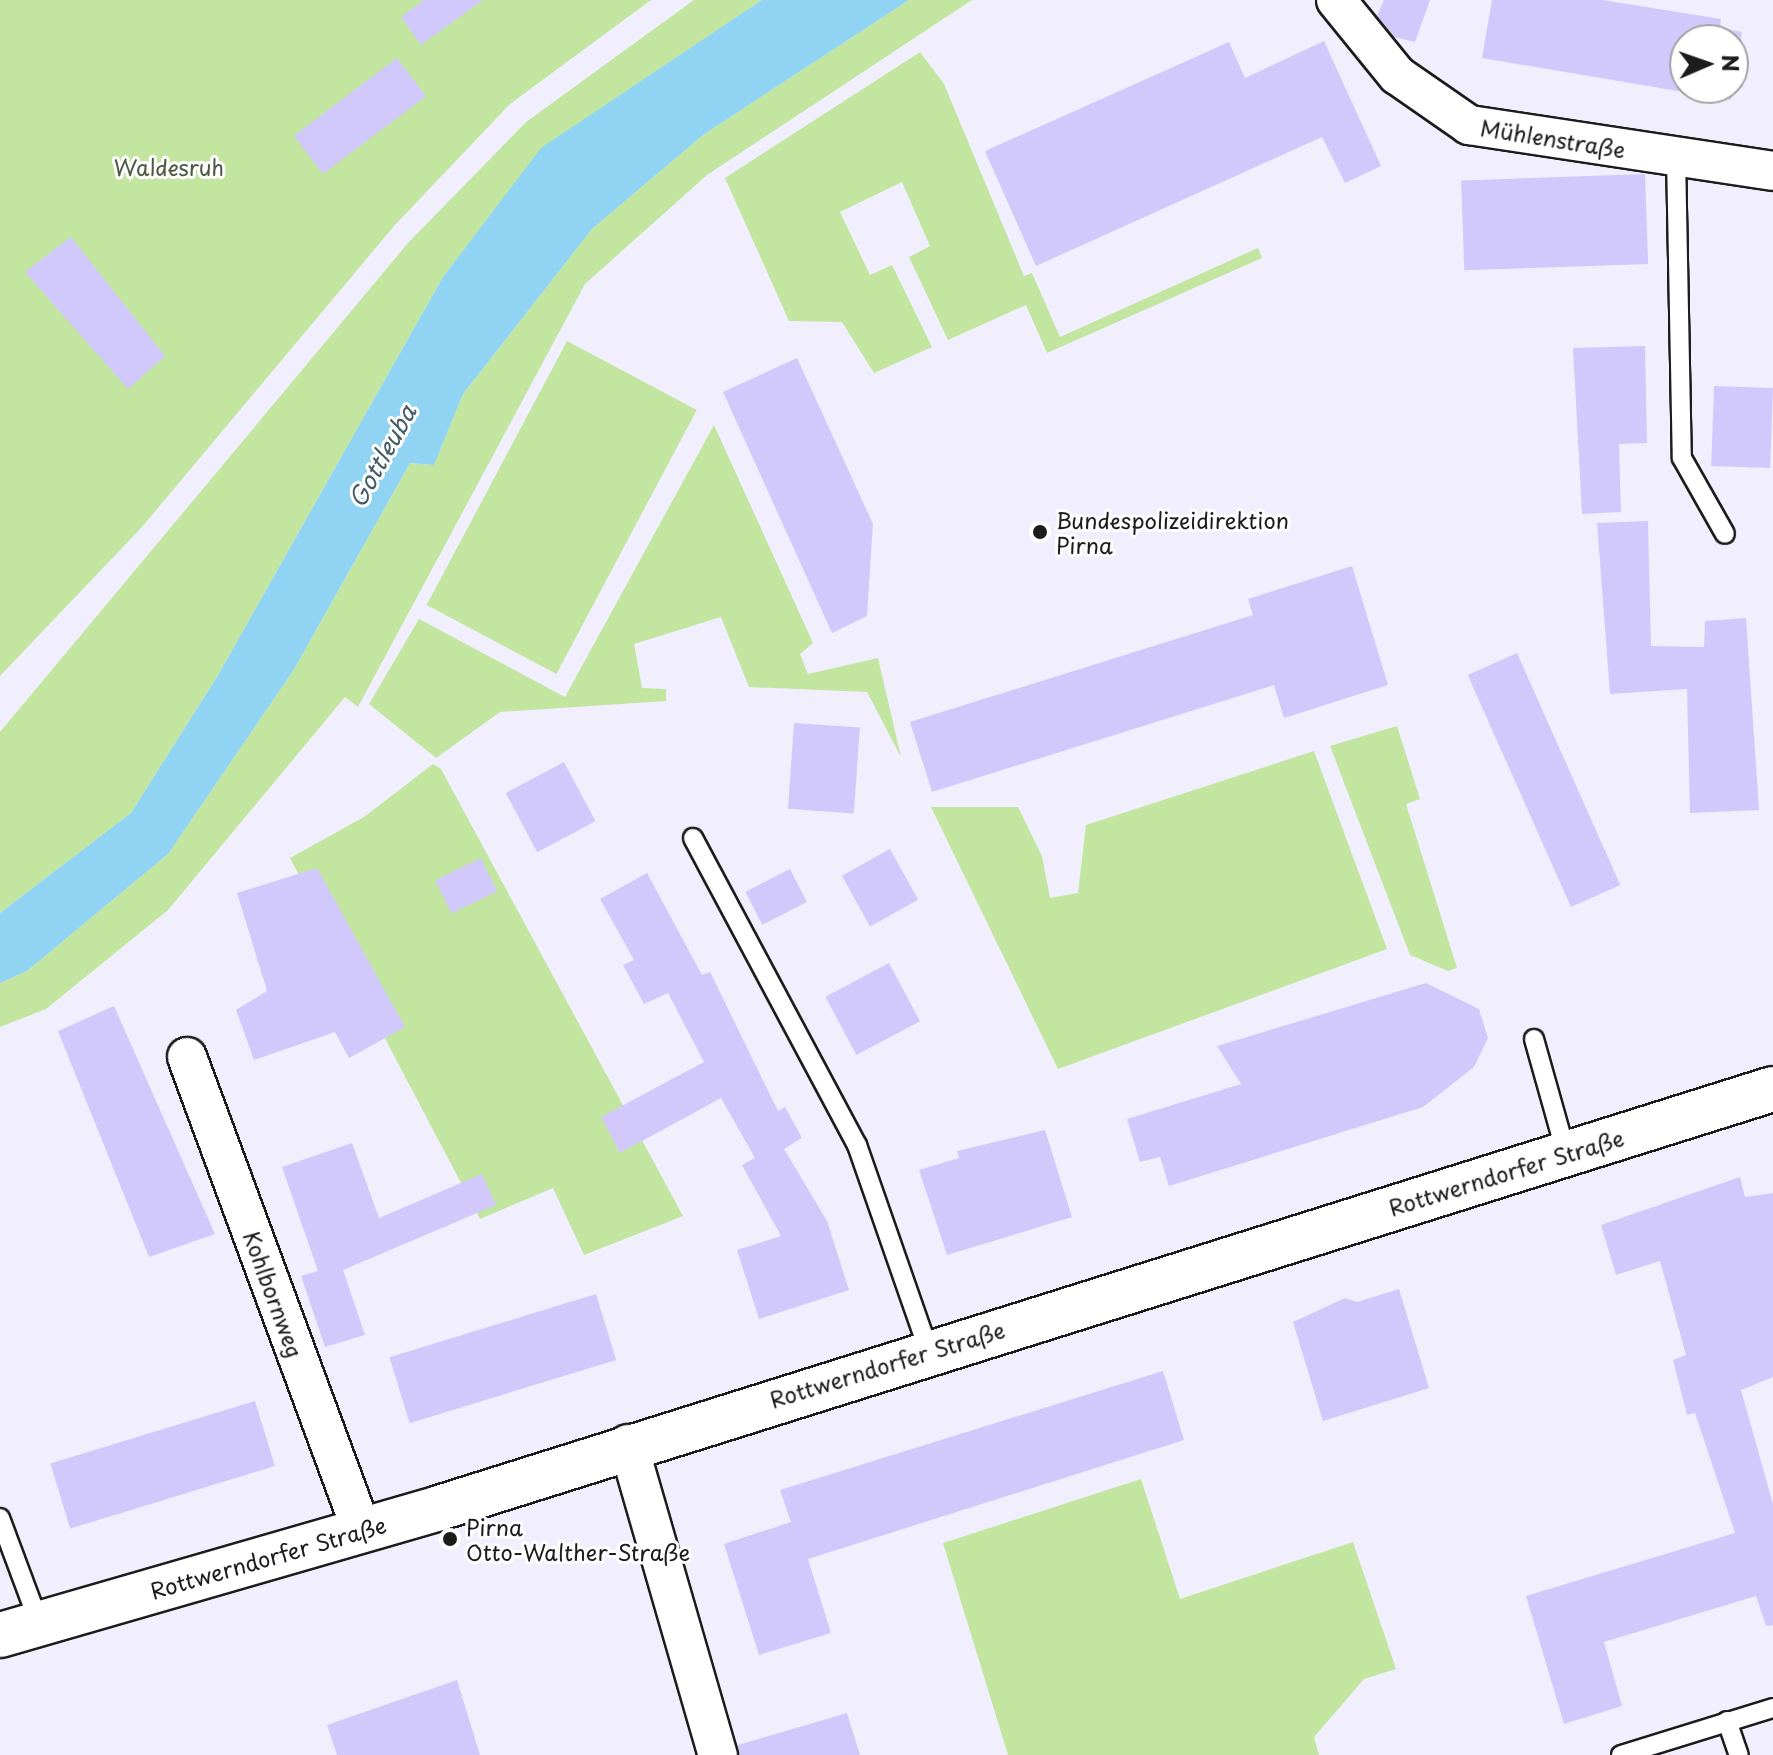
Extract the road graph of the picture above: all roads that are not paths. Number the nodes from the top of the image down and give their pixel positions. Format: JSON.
{"nodes":[{"id":1,"x":1336,"y":0,"type":"edge"},
{"id":2,"x":1676,"y":156,"type":"junction"},
{"id":3,"x":1773,"y":171,"type":"edge"},
{"id":4,"x":1725,"y":534,"type":"dead end"},
{"id":5,"x":693,"y":838,"type":"dead end"},
{"id":6,"x":1534,"y":1039,"type":"dead end"},
{"id":7,"x":187,"y":1057,"type":"dead end"},
{"id":8,"x":1773,"y":1089,"type":"edge"},
{"id":9,"x":1566,"y":1153,"type":"junction"},
{"id":10,"x":929,"y":1352,"type":"junction"},
{"id":11,"x":628,"y":1444,"type":"junction"},
{"id":12,"x":0,"y":1518,"type":"edge"},
{"id":13,"x":362,"y":1531,"type":"junction"},
{"id":14,"x":20,"y":1629,"type":"edge"},
{"id":15,"x":1773,"y":1708,"type":"edge"},
{"id":16,"x":1727,"y":1721,"type":"junction"},
{"id":17,"x":718,"y":1755,"type":"edge"},
{"id":18,"x":1621,"y":1755,"type":"edge"},
{"id":19,"x":1739,"y":1755,"type":"edge"}],
"edges":[{"from":1,"to":2,"type":"street","name":"Mühlenstraße"},
{"from":2,"to":3,"type":"street","name":"Mühlenstraße"},
{"from":2,"to":4,"type":"lane"},
{"from":5,"to":10,"type":"lane"},
{"from":6,"to":9,"type":"lane"},
{"from":7,"to":13,"type":"street","name":"Kohlbornweg"},
{"from":8,"to":9,"type":"main road","name":"Rottwerndorfer Straße"},
{"from":9,"to":10,"type":"main road","name":"Rottwerndorfer Straße"},
{"from":10,"to":11,"type":"main road","name":"Rottwerndorfer Straße"},
{"from":11,"to":13,"type":"main road","name":"Rottwerndorfer Straße"},
{"from":11,"to":17,"type":"street"},
{"from":12,"to":14,"type":"lane"},
{"from":13,"to":14,"type":"main road","name":"Rottwerndorfer Straße"},
{"from":15,"to":16,"type":"lane"},
{"from":16,"to":18,"type":"lane"},
{"from":16,"to":19,"type":"lane"}]}
